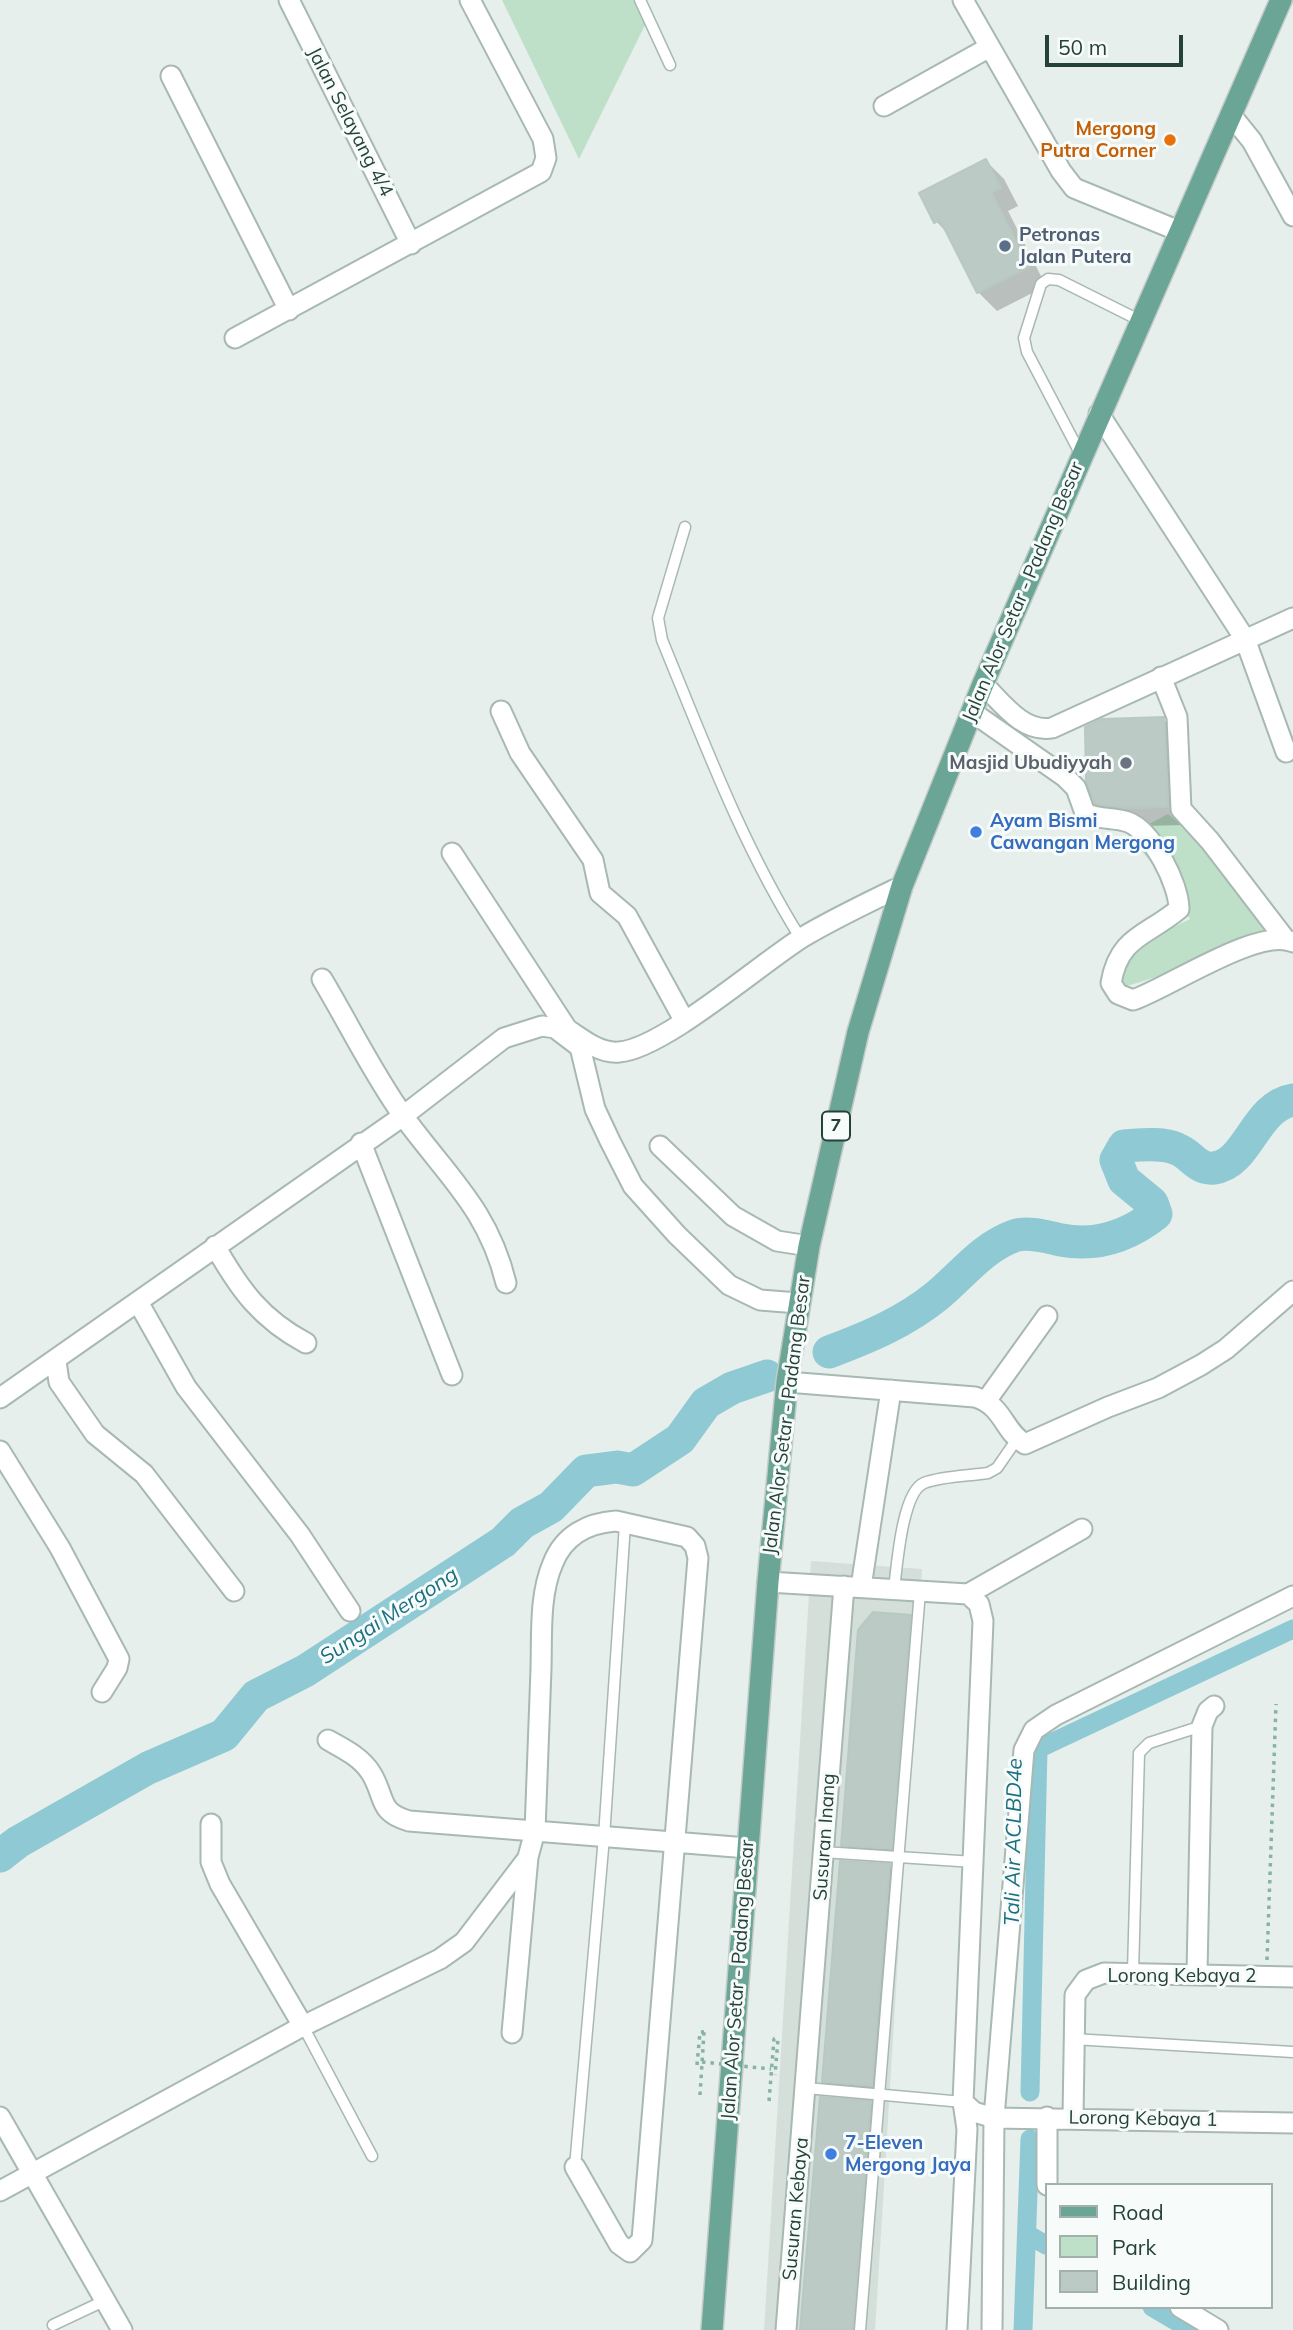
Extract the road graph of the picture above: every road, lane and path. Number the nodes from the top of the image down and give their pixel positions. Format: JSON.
{"nodes":[{"id":1,"x":289,"y":0,"type":"edge"},
{"id":2,"x":470,"y":0,"type":"edge"},
{"id":3,"x":640,"y":0,"type":"edge"},
{"id":4,"x":963,"y":0,"type":"edge"},
{"id":5,"x":1281,"y":0,"type":"edge"},
{"id":6,"x":988,"y":48,"type":"junction"},
{"id":7,"x":670,"y":65,"type":"dead end"},
{"id":8,"x":171,"y":76,"type":"dead end"},
{"id":9,"x":884,"y":106,"type":"dead end"},
{"id":10,"x":1231,"y":115,"type":"junction"},
{"id":11,"x":1293,"y":216,"type":"edge"},
{"id":12,"x":1179,"y":231,"type":"junction"},
{"id":13,"x":411,"y":244,"type":"junction"},
{"id":14,"x":289,"y":310,"type":"junction"},
{"id":15,"x":1139,"y":320,"type":"junction"},
{"id":16,"x":235,"y":338,"type":"dead end"},
{"id":17,"x":1099,"y":414,"type":"junction"},
{"id":18,"x":1081,"y":455,"type":"junction"},
{"id":19,"x":685,"y":527,"type":"dead end"},
{"id":20,"x":1293,"y":618,"type":"edge"},
{"id":21,"x":1245,"y":639,"type":"junction"},
{"id":22,"x":1161,"y":677,"type":"junction"},
{"id":23,"x":983,"y":684,"type":"junction"},
{"id":24,"x":501,"y":711,"type":"dead end"},
{"id":25,"x":972,"y":712,"type":"junction"},
{"id":26,"x":1286,"y":752,"type":"dead end"},
{"id":27,"x":452,"y":853,"type":"dead end"},
{"id":28,"x":902,"y":886,"type":"junction"},
{"id":29,"x":801,"y":939,"type":"junction"},
{"id":30,"x":1289,"y":940,"type":"edge"},
{"id":31,"x":322,"y":979,"type":"dead end"},
{"id":32,"x":684,"y":1020,"type":"junction"},
{"id":33,"x":580,"y":1047,"type":"junction"},
{"id":34,"x":608,"y":1052,"type":"junction"},
{"id":35,"x":403,"y":1115,"type":"junction"},
{"id":36,"x":361,"y":1143,"type":"junction"},
{"id":37,"x":660,"y":1146,"type":"dead end"},
{"id":38,"x":215,"y":1246,"type":"junction"},
{"id":39,"x":809,"y":1246,"type":"junction"},
{"id":40,"x":506,"y":1283,"type":"dead end"},
{"id":41,"x":1293,"y":1291,"type":"edge"},
{"id":42,"x":138,"y":1302,"type":"junction"},
{"id":43,"x":798,"y":1303,"type":"junction"},
{"id":44,"x":1047,"y":1316,"type":"dead end"},
{"id":45,"x":306,"y":1343,"type":"dead end"},
{"id":46,"x":55,"y":1361,"type":"junction"},
{"id":47,"x":452,"y":1375,"type":"dead end"},
{"id":48,"x":787,"y":1382,"type":"junction"},
{"id":49,"x":891,"y":1390,"type":"junction"},
{"id":50,"x":0,"y":1398,"type":"edge"},
{"id":51,"x":986,"y":1401,"type":"junction"},
{"id":52,"x":1017,"y":1439,"type":"junction"},
{"id":53,"x":0,"y":1451,"type":"edge"},
{"id":54,"x":625,"y":1524,"type":"junction"},
{"id":55,"x":1082,"y":1529,"type":"dead end"},
{"id":56,"x":768,"y":1582,"type":"junction"},
{"id":57,"x":853,"y":1587,"type":"junction"},
{"id":58,"x":894,"y":1589,"type":"junction"},
{"id":59,"x":234,"y":1591,"type":"dead end"},
{"id":60,"x":920,"y":1591,"type":"junction"},
{"id":61,"x":968,"y":1594,"type":"junction"},
{"id":62,"x":1293,"y":1596,"type":"edge"},
{"id":63,"x":349,"y":1611,"type":"dead end"},
{"id":64,"x":102,"y":1692,"type":"dead end"},
{"id":65,"x":1276,"y":1704,"type":"dead end"},
{"id":66,"x":1214,"y":1706,"type":"dead end"},
{"id":67,"x":1202,"y":1726,"type":"junction"},
{"id":68,"x":328,"y":1740,"type":"dead end"},
{"id":69,"x":211,"y":1824,"type":"dead end"},
{"id":70,"x":535,"y":1831,"type":"junction"},
{"id":71,"x":604,"y":1837,"type":"junction"},
{"id":72,"x":673,"y":1843,"type":"junction"},
{"id":73,"x":748,"y":1848,"type":"junction"},
{"id":74,"x":823,"y":1852,"type":"junction"},
{"id":75,"x":899,"y":1856,"type":"junction"},
{"id":76,"x":528,"y":1857,"type":"junction"},
{"id":77,"x":974,"y":1862,"type":"junction"},
{"id":78,"x":1133,"y":1972,"type":"junction"},
{"id":79,"x":1198,"y":1973,"type":"junction"},
{"id":80,"x":1267,"y":1976,"type":"junction"},
{"id":81,"x":1293,"y":1977,"type":"edge"},
{"id":82,"x":303,"y":2026,"type":"junction"},
{"id":83,"x":512,"y":2033,"type":"dead end"},
{"id":84,"x":1073,"y":2039,"type":"junction"},
{"id":85,"x":1293,"y":2052,"type":"edge"},
{"id":86,"x":699,"y":2064,"type":"junction"},
{"id":87,"x":771,"y":2069,"type":"junction"},
{"id":88,"x":775,"y":2075,"type":"dead end"},
{"id":89,"x":806,"y":2088,"type":"junction"},
{"id":90,"x":880,"y":2094,"type":"junction"},
{"id":91,"x":700,"y":2095,"type":"dead end"},
{"id":92,"x":769,"y":2101,"type":"dead end"},
{"id":93,"x":963,"y":2102,"type":"junction"},
{"id":94,"x":0,"y":2117,"type":"edge"},
{"id":95,"x":1047,"y":2117,"type":"junction"},
{"id":96,"x":1073,"y":2117,"type":"junction"},
{"id":97,"x":994,"y":2118,"type":"junction"},
{"id":98,"x":1293,"y":2123,"type":"edge"},
{"id":99,"x":373,"y":2156,"type":"dead end"},
{"id":100,"x":575,"y":2167,"type":"joint"},
{"id":101,"x":34,"y":2174,"type":"junction"},
{"id":102,"x":1047,"y":2183,"type":"edge"},
{"id":103,"x":0,"y":2191,"type":"edge"},
{"id":104,"x":106,"y":2300,"type":"junction"},
{"id":105,"x":1183,"y":2309,"type":"edge"},
{"id":106,"x":53,"y":2325,"type":"dead end"},
{"id":107,"x":122,"y":2330,"type":"edge"},
{"id":108,"x":712,"y":2330,"type":"edge"},
{"id":109,"x":786,"y":2330,"type":"edge"},
{"id":110,"x":860,"y":2330,"type":"edge"},
{"id":111,"x":957,"y":2330,"type":"edge"},
{"id":112,"x":992,"y":2330,"type":"edge"},
{"id":113,"x":1218,"y":2330,"type":"edge"}],
"edges":[{"from":1,"to":13,"type":"street","name":"Jalan Selayang 4/4"},
{"from":2,"to":13,"type":"street"},
{"from":3,"to":7,"type":"lane"},
{"from":4,"to":6,"type":"street"},
{"from":5,"to":10,"type":"main road","name":"Jalan Alor Setar - Padang Besar","number":"7"},
{"from":6,"to":9,"type":"street"},
{"from":6,"to":12,"type":"street"},
{"from":8,"to":14,"type":"street"},
{"from":10,"to":11,"type":"street"},
{"from":10,"to":12,"type":"main road","name":"Jalan Alor Setar - Padang Besar","number":"7"},
{"from":12,"to":15,"type":"main road","name":"Jalan Alor Setar - Padang Besar","number":"7"},
{"from":13,"to":14,"type":"street"},
{"from":14,"to":16,"type":"street"},
{"from":15,"to":17,"type":"main road","name":"Jalan Alor Setar - Padang Besar","number":"7"},
{"from":15,"to":18,"type":"lane"},
{"from":17,"to":18,"type":"main road","name":"Jalan Alor Setar - Padang Besar","number":"7"},
{"from":17,"to":21,"type":"street"},
{"from":18,"to":23,"type":"main road","name":"Jalan Alor Setar - Padang Besar","number":"7"},
{"from":19,"to":29,"type":"lane"},
{"from":20,"to":21,"type":"street"},
{"from":21,"to":22,"type":"street"},
{"from":21,"to":26,"type":"street"},
{"from":22,"to":23,"type":"street"},
{"from":22,"to":30,"type":"street"},
{"from":23,"to":25,"type":"main road","name":"Jalan Alor Setar - Padang Besar","number":"7"},
{"from":24,"to":32,"type":"street"},
{"from":25,"to":28,"type":"main road","name":"Jalan Alor Setar - Padang Besar","number":"7"},
{"from":25,"to":30,"type":"street"},
{"from":27,"to":34,"type":"street"},
{"from":28,"to":29,"type":"street"},
{"from":28,"to":39,"type":"main road","name":"Jalan Alor Setar - Padang Besar","number":"7"},
{"from":29,"to":32,"type":"street"},
{"from":31,"to":35,"type":"street"},
{"from":32,"to":34,"type":"street"},
{"from":33,"to":34,"type":"street"},
{"from":33,"to":35,"type":"street"},
{"from":33,"to":43,"type":"street"},
{"from":35,"to":36,"type":"street"},
{"from":35,"to":40,"type":"street"},
{"from":36,"to":38,"type":"street"},
{"from":36,"to":47,"type":"street"},
{"from":37,"to":39,"type":"street"},
{"from":38,"to":42,"type":"street"},
{"from":38,"to":45,"type":"street"},
{"from":39,"to":43,"type":"main road","name":"Jalan Alor Setar - Padang Besar","number":"7"},
{"from":41,"to":52,"type":"street"},
{"from":42,"to":46,"type":"street"},
{"from":42,"to":63,"type":"street"},
{"from":43,"to":48,"type":"main road","name":"Jalan Alor Setar - Padang Besar","number":"7"},
{"from":44,"to":51,"type":"street"},
{"from":46,"to":50,"type":"street"},
{"from":46,"to":59,"type":"street"},
{"from":48,"to":49,"type":"street"},
{"from":48,"to":56,"type":"main road","name":"Jalan Alor Setar - Padang Besar","number":"7"},
{"from":49,"to":51,"type":"street"},
{"from":49,"to":57,"type":"street","name":"Susuran Inang"},
{"from":51,"to":52,"type":"street"},
{"from":52,"to":58,"type":"lane"},
{"from":53,"to":64,"type":"street"},
{"from":54,"to":70,"type":"street"},
{"from":54,"to":71,"type":"lane"},
{"from":54,"to":72,"type":"street"},
{"from":55,"to":61,"type":"street"},
{"from":56,"to":57,"type":"street"},
{"from":56,"to":73,"type":"main road","name":"Jalan Alor Setar - Padang Besar","number":"7"},
{"from":57,"to":58,"type":"street"},
{"from":57,"to":74,"type":"street","name":"Susuran Inang"},
{"from":58,"to":60,"type":"street"},
{"from":60,"to":61,"type":"street"},
{"from":60,"to":75,"type":"lane"},
{"from":61,"to":77,"type":"street"},
{"from":62,"to":97,"type":"street"},
{"from":65,"to":80,"type":"path"},
{"from":66,"to":67,"type":"street"},
{"from":67,"to":78,"type":"lane"},
{"from":67,"to":79,"type":"street"},
{"from":68,"to":70,"type":"street"},
{"from":69,"to":82,"type":"street"},
{"from":70,"to":71,"type":"street"},
{"from":70,"to":76,"type":"street"},
{"from":71,"to":72,"type":"street"},
{"from":71,"to":100,"type":"lane"},
{"from":72,"to":73,"type":"street"},
{"from":72,"to":100,"type":"street"},
{"from":73,"to":108,"type":"main road","name":"Jalan Alor Setar - Padang Besar","number":"7"},
{"from":74,"to":75,"type":"lane"},
{"from":74,"to":89,"type":"street","name":"Susuran Inang"},
{"from":75,"to":77,"type":"lane"},
{"from":75,"to":90,"type":"lane"},
{"from":76,"to":82,"type":"street"},
{"from":76,"to":83,"type":"street"},
{"from":77,"to":93,"type":"street"},
{"from":78,"to":79,"type":"street","name":"Lorong Kebaya 2"},
{"from":78,"to":84,"type":"street","name":"Lorong Kebaya 2"},
{"from":79,"to":80,"type":"street","name":"Lorong Kebaya 2"},
{"from":80,"to":81,"type":"street","name":"Lorong Kebaya 2"},
{"from":82,"to":99,"type":"lane"},
{"from":82,"to":101,"type":"street"},
{"from":84,"to":85,"type":"lane"},
{"from":84,"to":96,"type":"street","name":"Lorong Kebaya 2"},
{"from":86,"to":86,"type":"path"},
{"from":86,"to":87,"type":"path","bridge":true},
{"from":86,"to":91,"type":"path"},
{"from":87,"to":88,"type":"path"},
{"from":87,"to":92,"type":"path"},
{"from":89,"to":90,"type":"lane"},
{"from":89,"to":109,"type":"street","name":"Susuran Kebaya"},
{"from":90,"to":93,"type":"lane"},
{"from":90,"to":110,"type":"lane"},
{"from":93,"to":97,"type":"street"},
{"from":93,"to":111,"type":"street"},
{"from":94,"to":101,"type":"street"},
{"from":95,"to":96,"type":"street","name":"Lorong Kebaya 1"},
{"from":95,"to":97,"type":"street","name":"Lorong Kebaya 1"},
{"from":95,"to":102,"type":"street"},
{"from":96,"to":98,"type":"street","name":"Lorong Kebaya 1"},
{"from":97,"to":112,"type":"street"},
{"from":101,"to":103,"type":"street"},
{"from":101,"to":104,"type":"street"},
{"from":104,"to":106,"type":"lane"},
{"from":104,"to":107,"type":"street"},
{"from":105,"to":113,"type":"street"}]}
